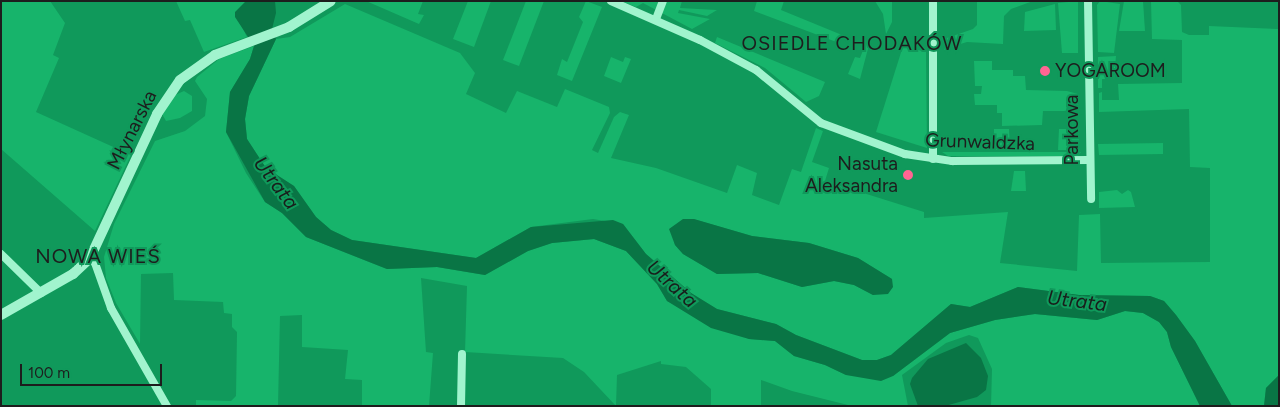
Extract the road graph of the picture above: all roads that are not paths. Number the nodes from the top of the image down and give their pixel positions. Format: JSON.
{"nodes":[{"id":1,"x":331,"y":1,"type":"edge"},
{"id":2,"x":611,"y":1,"type":"edge"},
{"id":3,"x":663,"y":1,"type":"edge"},
{"id":4,"x":933,"y":1,"type":"edge"},
{"id":5,"x":1088,"y":1,"type":"edge"},
{"id":6,"x":656,"y":19,"type":"junction"},
{"id":7,"x":933,"y":159,"type":"junction"},
{"id":8,"x":1089,"y":160,"type":"junction"},
{"id":9,"x":1091,"y":199,"type":"dead end"},
{"id":10,"x":1,"y":254,"type":"edge"},
{"id":11,"x":90,"y":258,"type":"junction"},
{"id":12,"x":41,"y":292,"type":"junction"},
{"id":13,"x":1,"y":315,"type":"edge"},
{"id":14,"x":462,"y":354,"type":"dead end"},
{"id":15,"x":167,"y":406,"type":"edge"},
{"id":16,"x":461,"y":406,"type":"edge"}],
"edges":[{"from":1,"to":11,"type":"street","name":"Młynarska"},
{"from":2,"to":6,"type":"street","name":"Grunwaldzka"},
{"from":3,"to":6,"type":"street"},
{"from":4,"to":7,"type":"street"},
{"from":5,"to":8,"type":"street","name":"Parkowa"},
{"from":6,"to":7,"type":"street","name":"Grunwaldzka"},
{"from":7,"to":8,"type":"street","name":"Grunwaldzka"},
{"from":8,"to":9,"type":"street","name":"Parkowa"},
{"from":10,"to":12,"type":"street"},
{"from":11,"to":12,"type":"street","name":"Młynarska"},
{"from":11,"to":15,"type":"street"},
{"from":12,"to":13,"type":"street","name":"Młynarska"},
{"from":14,"to":16,"type":"street"}]}
